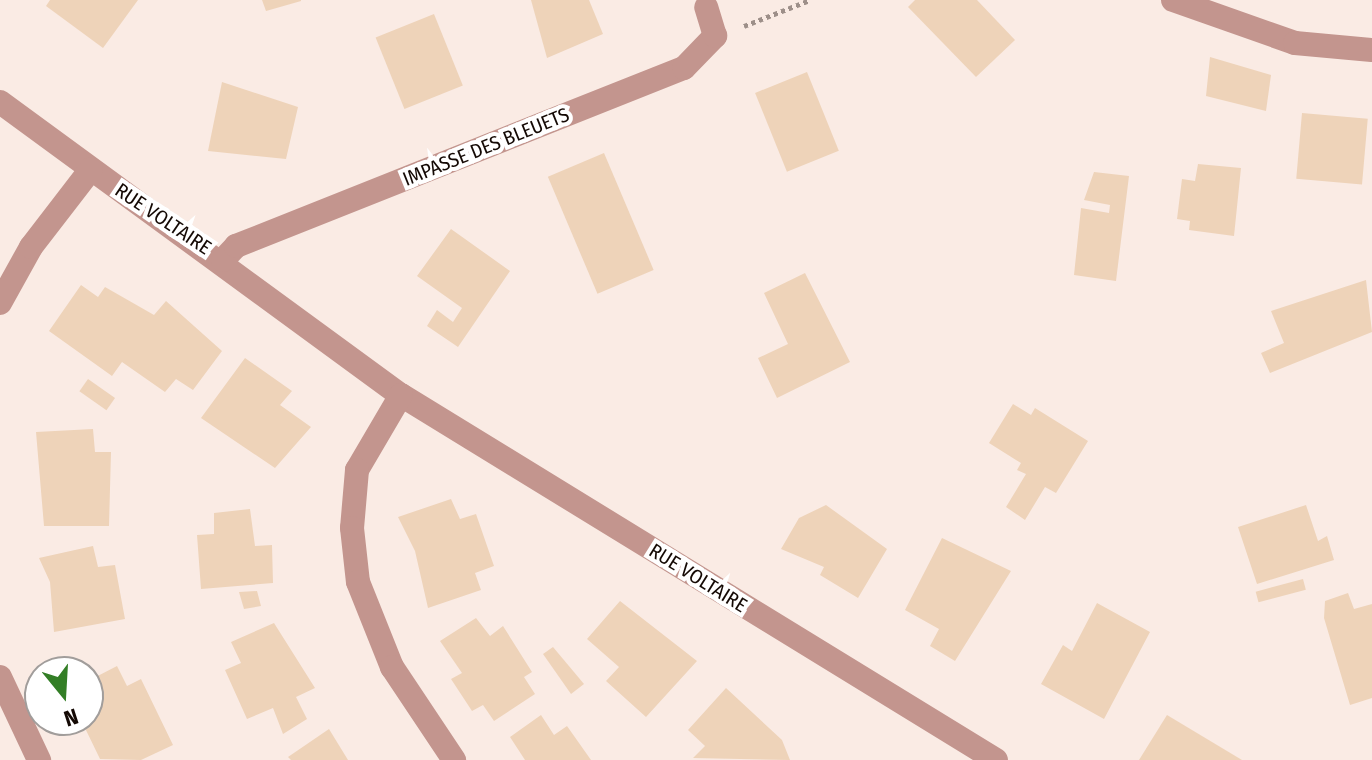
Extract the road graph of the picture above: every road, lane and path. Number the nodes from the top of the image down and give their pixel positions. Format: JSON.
{"nodes":[{"id":1,"x":810,"y":0,"type":"edge"},
{"id":2,"x":1173,"y":0,"type":"edge"},
{"id":3,"x":706,"y":7,"type":"dead end"},
{"id":4,"x":764,"y":19,"type":"dead end"},
{"id":5,"x":1372,"y":50,"type":"edge"},
{"id":6,"x":0,"y":102,"type":"edge"},
{"id":7,"x":91,"y":169,"type":"junction"},
{"id":8,"x":223,"y":260,"type":"junction"},
{"id":9,"x":0,"y":303,"type":"edge"},
{"id":10,"x":401,"y":395,"type":"junction"},
{"id":11,"x":0,"y":677,"type":"edge"},
{"id":12,"x":39,"y":760,"type":"edge"},
{"id":13,"x":454,"y":760,"type":"edge"},
{"id":14,"x":996,"y":760,"type":"edge"}],
"edges":[{"from":1,"to":4,"type":"path"},
{"from":2,"to":5,"type":"street"},
{"from":3,"to":8,"type":"street","name":"IMPASSE DES BLEUETS"},
{"from":6,"to":7,"type":"street","name":"RUE VOLTAIRE"},
{"from":7,"to":8,"type":"street","name":"RUE VOLTAIRE"},
{"from":7,"to":9,"type":"street"},
{"from":8,"to":10,"type":"street","name":"RUE VOLTAIRE"},
{"from":10,"to":13,"type":"street"},
{"from":10,"to":14,"type":"street","name":"RUE VOLTAIRE"},
{"from":11,"to":12,"type":"street"}]}
